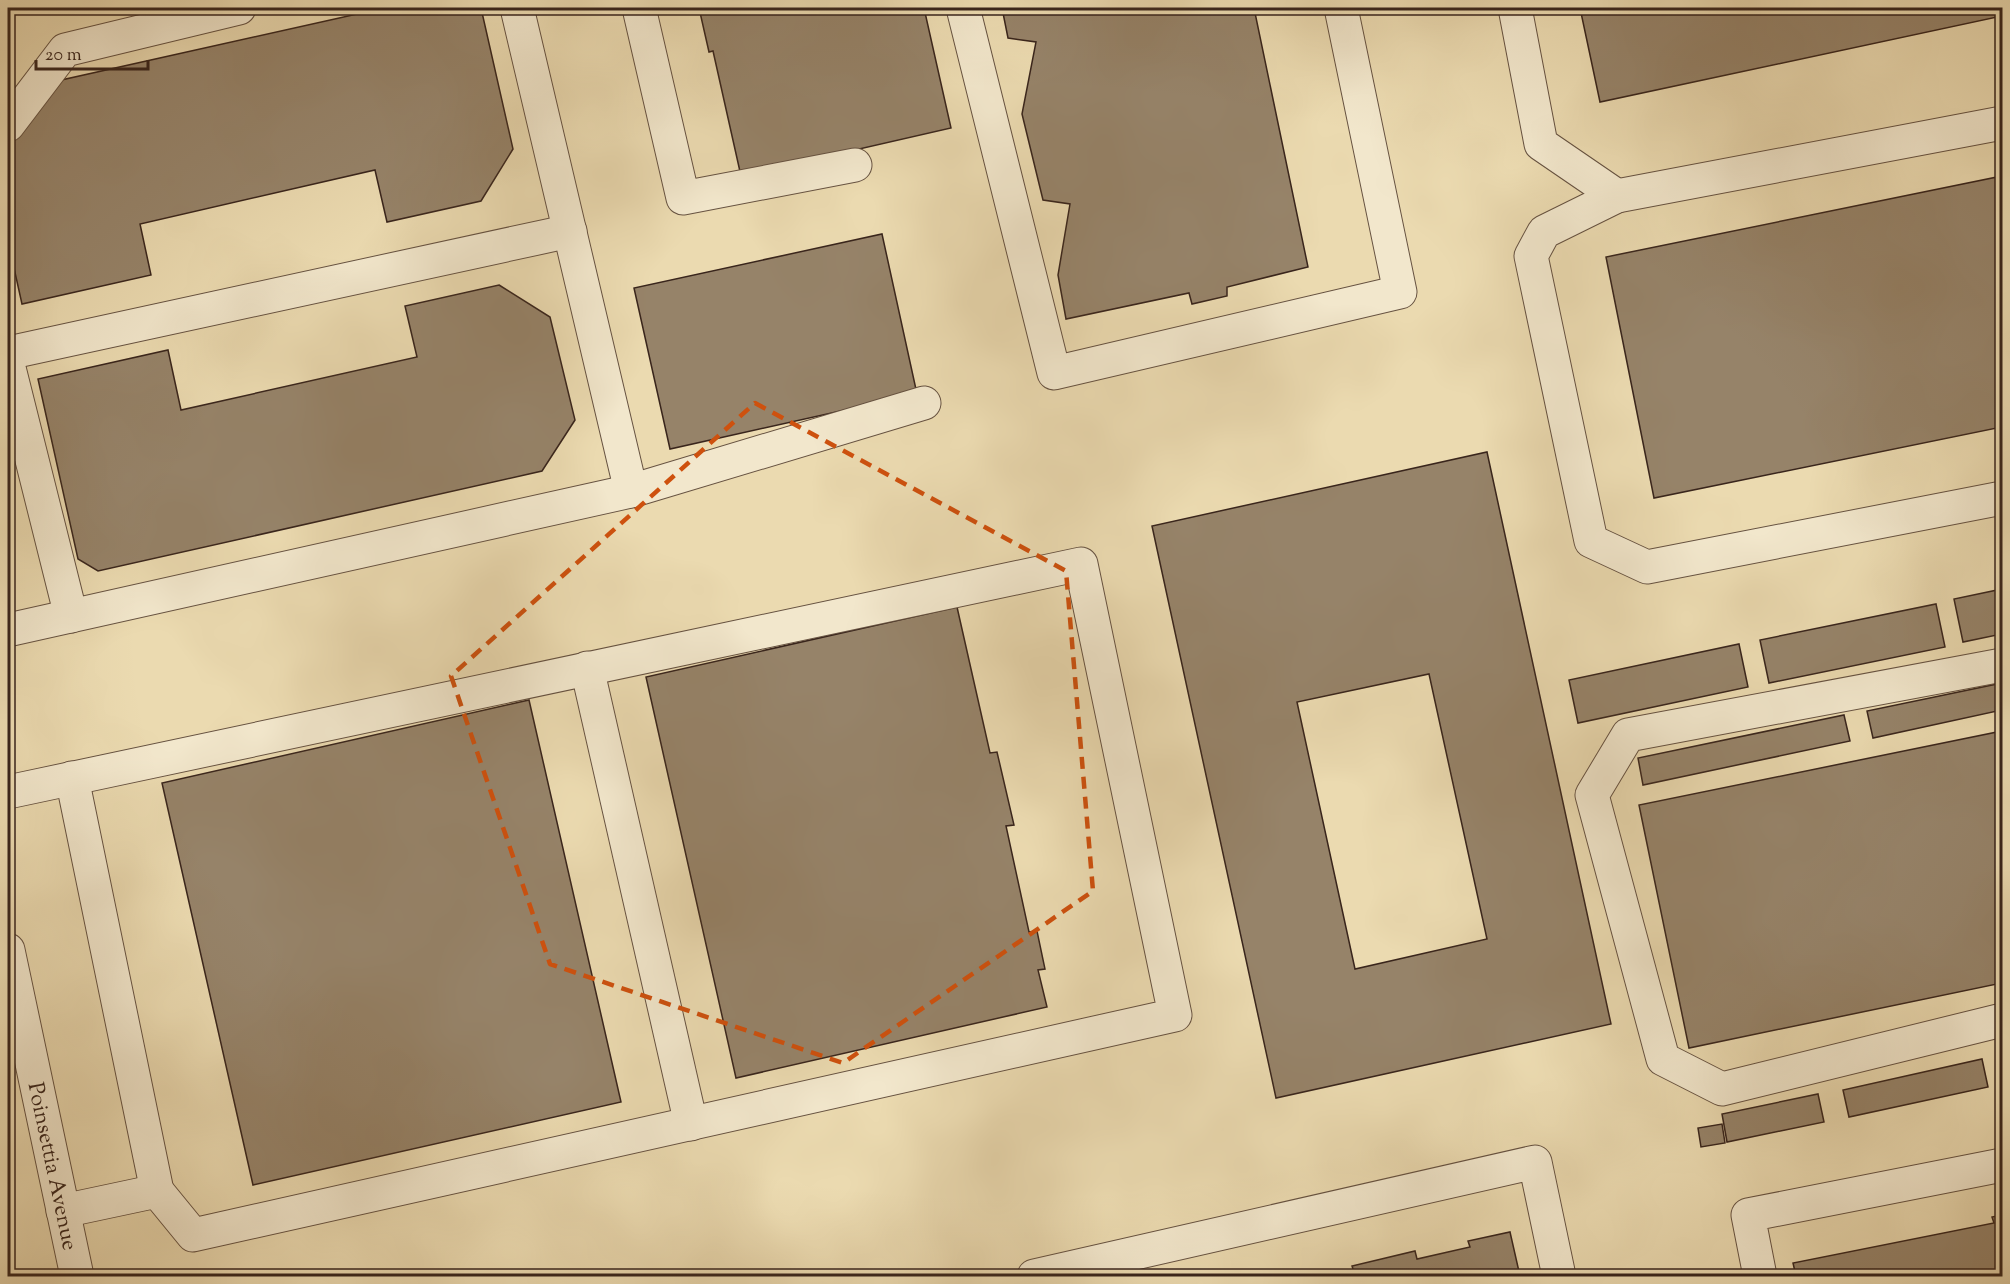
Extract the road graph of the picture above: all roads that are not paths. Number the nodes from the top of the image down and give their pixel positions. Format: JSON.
{"nodes":[{"id":1,"x":239,"y":8,"type":"edge"},
{"id":2,"x":517,"y":8,"type":"edge"},
{"id":3,"x":639,"y":8,"type":"edge"},
{"id":4,"x":963,"y":8,"type":"edge"},
{"id":5,"x":1341,"y":8,"type":"edge"},
{"id":6,"x":1515,"y":8,"type":"edge"},
{"id":7,"x":2002,"y":123,"type":"edge"},
{"id":8,"x":8,"y":124,"type":"edge"},
{"id":9,"x":855,"y":165,"type":"dead end"},
{"id":10,"x":1617,"y":196,"type":"junction"},
{"id":11,"x":570,"y":231,"type":"junction"},
{"id":12,"x":8,"y":353,"type":"edge"},
{"id":13,"x":8,"y":364,"type":"edge"},
{"id":14,"x":924,"y":403,"type":"dead end"},
{"id":15,"x":631,"y":491,"type":"junction"},
{"id":16,"x":2002,"y":498,"type":"edge"},
{"id":17,"x":71,"y":616,"type":"junction"},
{"id":18,"x":8,"y":630,"type":"edge"},
{"id":19,"x":2002,"y":665,"type":"edge"},
{"id":20,"x":587,"y":668,"type":"junction"},
{"id":21,"x":72,"y":778,"type":"junction"},
{"id":22,"x":8,"y":792,"type":"edge"},
{"id":23,"x":8,"y":950,"type":"edge"},
{"id":24,"x":2002,"y":1020,"type":"edge"},
{"id":25,"x":15,"y":1023,"type":"edge"},
{"id":26,"x":691,"y":1124,"type":"junction"},
{"id":27,"x":2002,"y":1165,"type":"edge"},
{"id":28,"x":157,"y":1191,"type":"junction"},
{"id":29,"x":63,"y":1211,"type":"junction"},
{"id":30,"x":77,"y":1276,"type":"edge"},
{"id":31,"x":1034,"y":1276,"type":"edge"},
{"id":32,"x":1559,"y":1276,"type":"edge"},
{"id":33,"x":1760,"y":1276,"type":"edge"}],
"edges":[{"from":1,"to":8,"type":"street"},
{"from":2,"to":11,"type":"street"},
{"from":3,"to":9,"type":"street"},
{"from":4,"to":5,"type":"street"},
{"from":6,"to":10,"type":"street"},
{"from":7,"to":10,"type":"street"},
{"from":10,"to":16,"type":"street"},
{"from":11,"to":12,"type":"street"},
{"from":11,"to":15,"type":"street"},
{"from":13,"to":17,"type":"street"},
{"from":14,"to":15,"type":"street"},
{"from":15,"to":17,"type":"street"},
{"from":17,"to":18,"type":"street"},
{"from":19,"to":24,"type":"street"},
{"from":20,"to":21,"type":"street"},
{"from":20,"to":26,"type":"street"},
{"from":20,"to":26,"type":"street"},
{"from":21,"to":22,"type":"street"},
{"from":21,"to":28,"type":"street"},
{"from":23,"to":25,"type":"street","name":"Poinsettia Avenue"},
{"from":25,"to":29,"type":"street","name":"Poinsettia Avenue"},
{"from":26,"to":28,"type":"street"},
{"from":27,"to":33,"type":"street"},
{"from":28,"to":29,"type":"street"},
{"from":29,"to":30,"type":"street","name":"Poinsettia Avenue"},
{"from":31,"to":32,"type":"street"}]}
